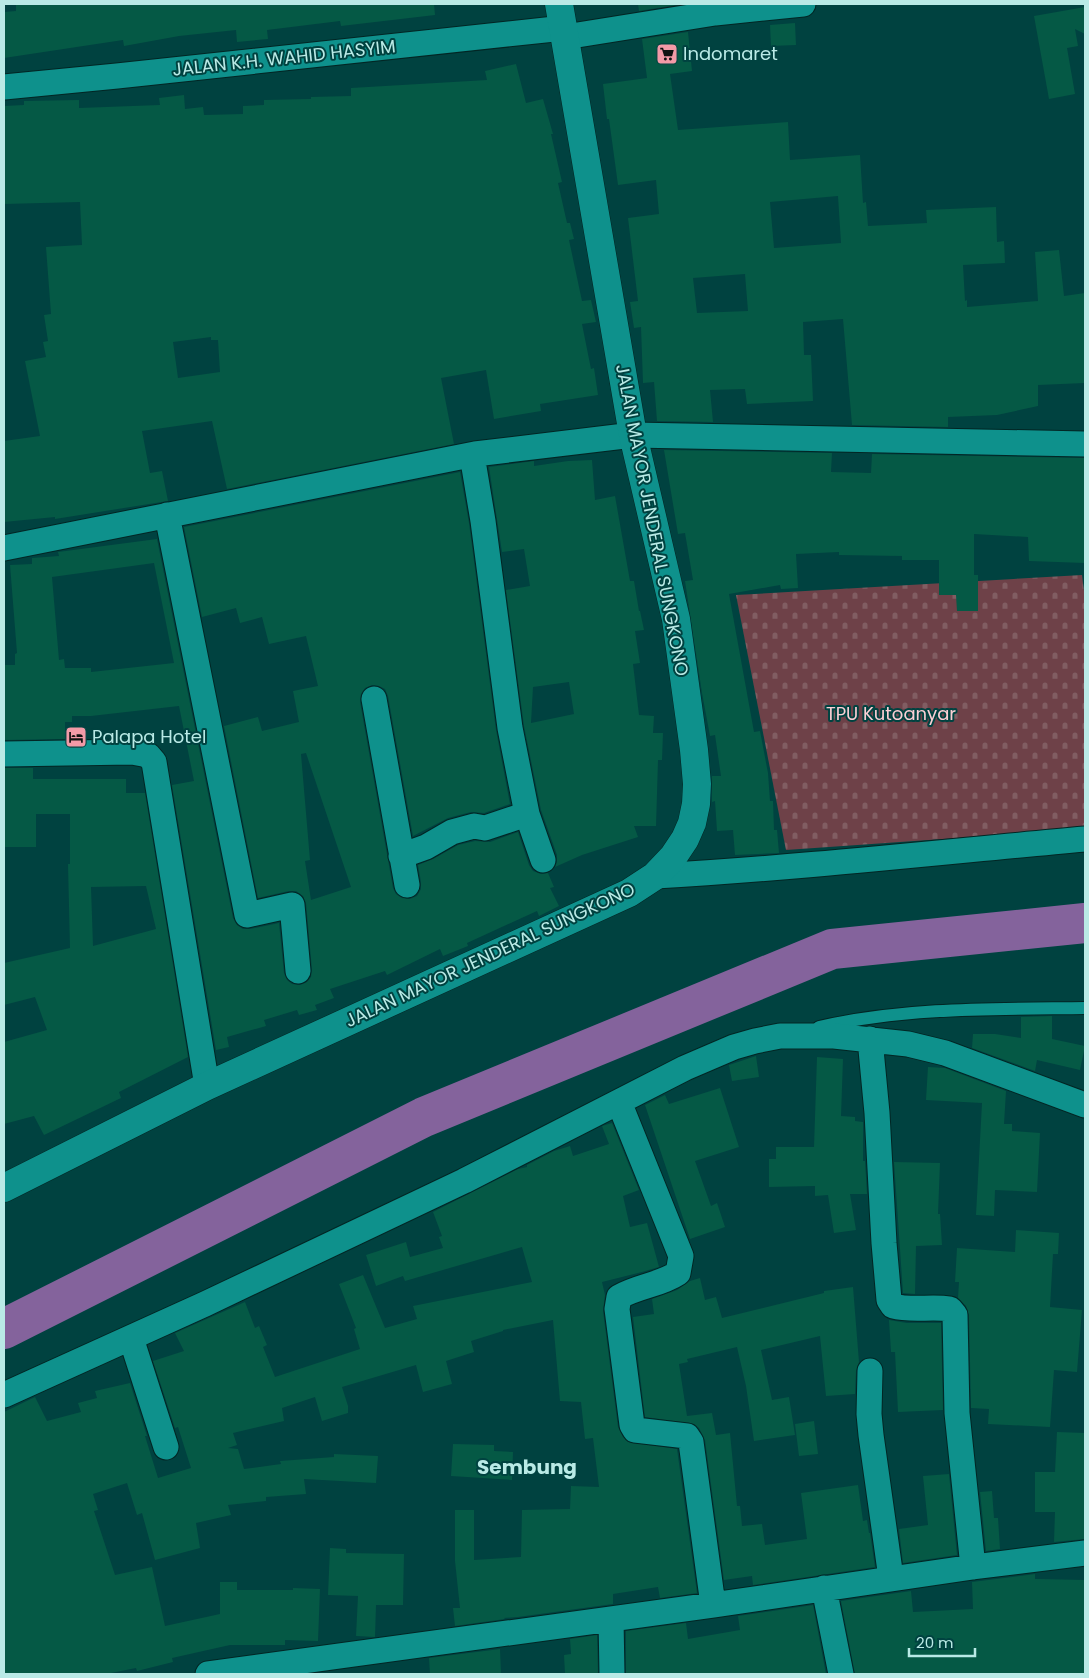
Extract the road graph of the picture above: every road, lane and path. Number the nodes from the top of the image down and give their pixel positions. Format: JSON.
{"nodes":[{"id":1,"x":804,"y":4,"type":"edge"},
{"id":2,"x":563,"y":23,"type":"edge"},
{"id":3,"x":4,"y":87,"type":"edge"},
{"id":4,"x":633,"y":435,"type":"junction"},
{"id":5,"x":1085,"y":444,"type":"edge"},
{"id":6,"x":472,"y":455,"type":"junction"},
{"id":7,"x":167,"y":515,"type":"junction"},
{"id":8,"x":4,"y":548,"type":"edge"},
{"id":9,"x":374,"y":699,"type":"dead end"},
{"id":10,"x":4,"y":754,"type":"edge"},
{"id":11,"x":527,"y":814,"type":"junction"},
{"id":12,"x":1085,"y":840,"type":"edge"},
{"id":13,"x":401,"y":856,"type":"junction"},
{"id":14,"x":543,"y":860,"type":"dead end"},
{"id":15,"x":655,"y":876,"type":"junction"},
{"id":16,"x":407,"y":886,"type":"dead end"},
{"id":17,"x":298,"y":971,"type":"dead end"},
{"id":18,"x":1085,"y":1008,"type":"edge"},
{"id":19,"x":780,"y":1036,"type":"junction"},
{"id":20,"x":870,"y":1039,"type":"junction"},
{"id":21,"x":206,"y":1086,"type":"junction"},
{"id":22,"x":619,"y":1102,"type":"junction"},
{"id":23,"x":1085,"y":1105,"type":"edge"},
{"id":24,"x":4,"y":1188,"type":"edge"},
{"id":25,"x":131,"y":1338,"type":"junction"},
{"id":26,"x":870,"y":1371,"type":"dead end"},
{"id":27,"x":4,"y":1395,"type":"edge"},
{"id":28,"x":166,"y":1447,"type":"dead end"},
{"id":29,"x":1085,"y":1553,"type":"edge"},
{"id":30,"x":973,"y":1567,"type":"junction"},
{"id":31,"x":891,"y":1578,"type":"junction"},
{"id":32,"x":824,"y":1588,"type":"junction"},
{"id":33,"x":713,"y":1605,"type":"junction"},
{"id":34,"x":611,"y":1619,"type":"junction"},
{"id":35,"x":349,"y":1664,"type":"edge"},
{"id":36,"x":208,"y":1674,"type":"edge"},
{"id":37,"x":612,"y":1674,"type":"edge"},
{"id":38,"x":841,"y":1674,"type":"edge"}],
"edges":[{"from":1,"to":2,"type":"street","name":"JALAN K.H. WAHID HASYIM"},
{"from":2,"to":3,"type":"street","name":"JALAN K.H. WAHID HASYIM"},
{"from":2,"to":4,"type":"main road","name":"JALAN MAYOR JENDERAL SUNGKONO"},
{"from":4,"to":5,"type":"street"},
{"from":4,"to":6,"type":"street"},
{"from":4,"to":15,"type":"main road","name":"JALAN MAYOR JENDERAL SUNGKONO"},
{"from":6,"to":7,"type":"street"},
{"from":6,"to":11,"type":"street"},
{"from":7,"to":8,"type":"street"},
{"from":7,"to":17,"type":"street"},
{"from":9,"to":13,"type":"street"},
{"from":10,"to":21,"type":"street"},
{"from":11,"to":13,"type":"street"},
{"from":11,"to":14,"type":"street"},
{"from":12,"to":15,"type":"street"},
{"from":13,"to":16,"type":"street"},
{"from":15,"to":21,"type":"main road","name":"JALAN MAYOR JENDERAL SUNGKONO"},
{"from":18,"to":19,"type":"lane"},
{"from":19,"to":20,"type":"street"},
{"from":19,"to":22,"type":"street"},
{"from":20,"to":23,"type":"street"},
{"from":20,"to":30,"type":"street"},
{"from":21,"to":24,"type":"main road","name":"JALAN MAYOR JENDERAL SUNGKONO"},
{"from":22,"to":25,"type":"street"},
{"from":22,"to":33,"type":"street"},
{"from":25,"to":27,"type":"street"},
{"from":25,"to":28,"type":"street"},
{"from":26,"to":31,"type":"street"},
{"from":29,"to":30,"type":"street"},
{"from":30,"to":31,"type":"street"},
{"from":31,"to":32,"type":"street"},
{"from":32,"to":33,"type":"street"},
{"from":32,"to":38,"type":"street"},
{"from":33,"to":34,"type":"street"},
{"from":34,"to":35,"type":"street"},
{"from":34,"to":37,"type":"street"},
{"from":35,"to":36,"type":"street"}]}
